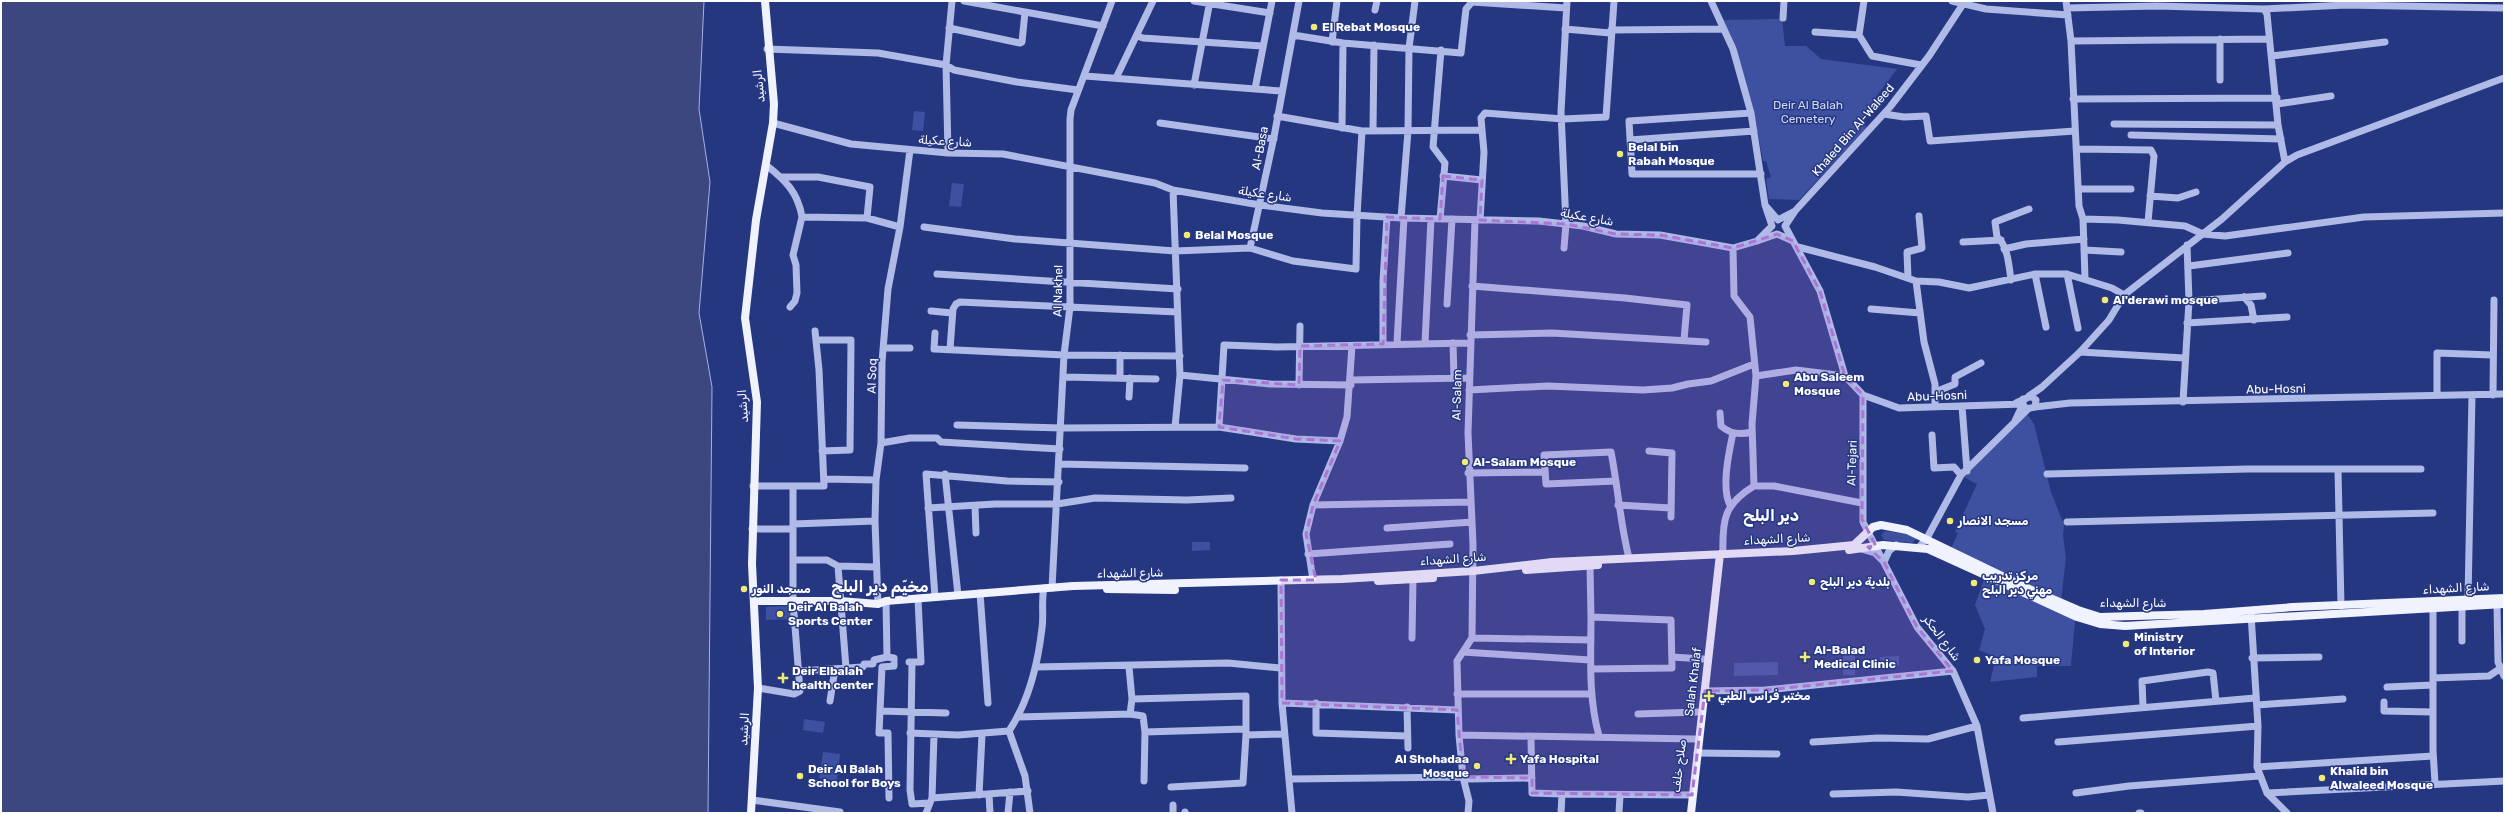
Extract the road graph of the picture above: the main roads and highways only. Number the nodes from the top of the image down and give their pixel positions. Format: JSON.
{"nodes":[{"id":1,"x":765,"y":2,"type":"edge"},
{"id":2,"x":1719,"y":556,"type":"junction"},
{"id":3,"x":1473,"y":572,"type":"junction"},
{"id":4,"x":1281,"y":583,"type":"junction"},
{"id":5,"x":2504,"y":598,"type":"edge"},
{"id":6,"x":754,"y":601,"type":"junction"},
{"id":7,"x":2433,"y":604,"type":"junction"},
{"id":8,"x":2500,"y":604,"type":"edge"},
{"id":9,"x":2251,"y":615,"type":"junction"},
{"id":10,"x":1690,"y":795,"type":"junction"},
{"id":11,"x":751,"y":813,"type":"edge"},
{"id":12,"x":1686,"y":813,"type":"edge"},
{"id":13,"x":1691,"y":813,"type":"edge"}],
"edges":[{"from":1,"to":6,"type":"main road","name":"الرشيد"},
{"from":2,"to":3,"type":"main road","name":"شارع الشهداء"},
{"from":2,"to":3,"type":"main road","name":"شارع الشهداء"},
{"from":2,"to":9,"type":"main road","name":"شارع الشهداء"},
{"from":2,"to":9,"type":"main road","name":"شارع الشهداء"},
{"from":2,"to":10,"type":"main road","name":"Salah Khalaf"},
{"from":2,"to":10,"type":"main road","name":"صلاح خلف"},
{"from":3,"to":4,"type":"main road","name":"شارع الشهداء"},
{"from":3,"to":4,"type":"main road","name":"شارع الشهداء"},
{"from":4,"to":6,"type":"main road","name":"شارع الشهداء"},
{"from":5,"to":7,"type":"main road","name":"شارع الشهداء"},
{"from":6,"to":11,"type":"main road","name":"الرشيد"},
{"from":7,"to":8,"type":"main road","name":"شارع الشهداء"},
{"from":7,"to":9,"type":"main road","name":"شارع الشهداء"},
{"from":7,"to":9,"type":"main road","name":"شارع الشهداء"},
{"from":10,"to":12,"type":"main road","name":"صلاح خلف"},
{"from":10,"to":13,"type":"main road","name":"Salah Khalaf"}]}
